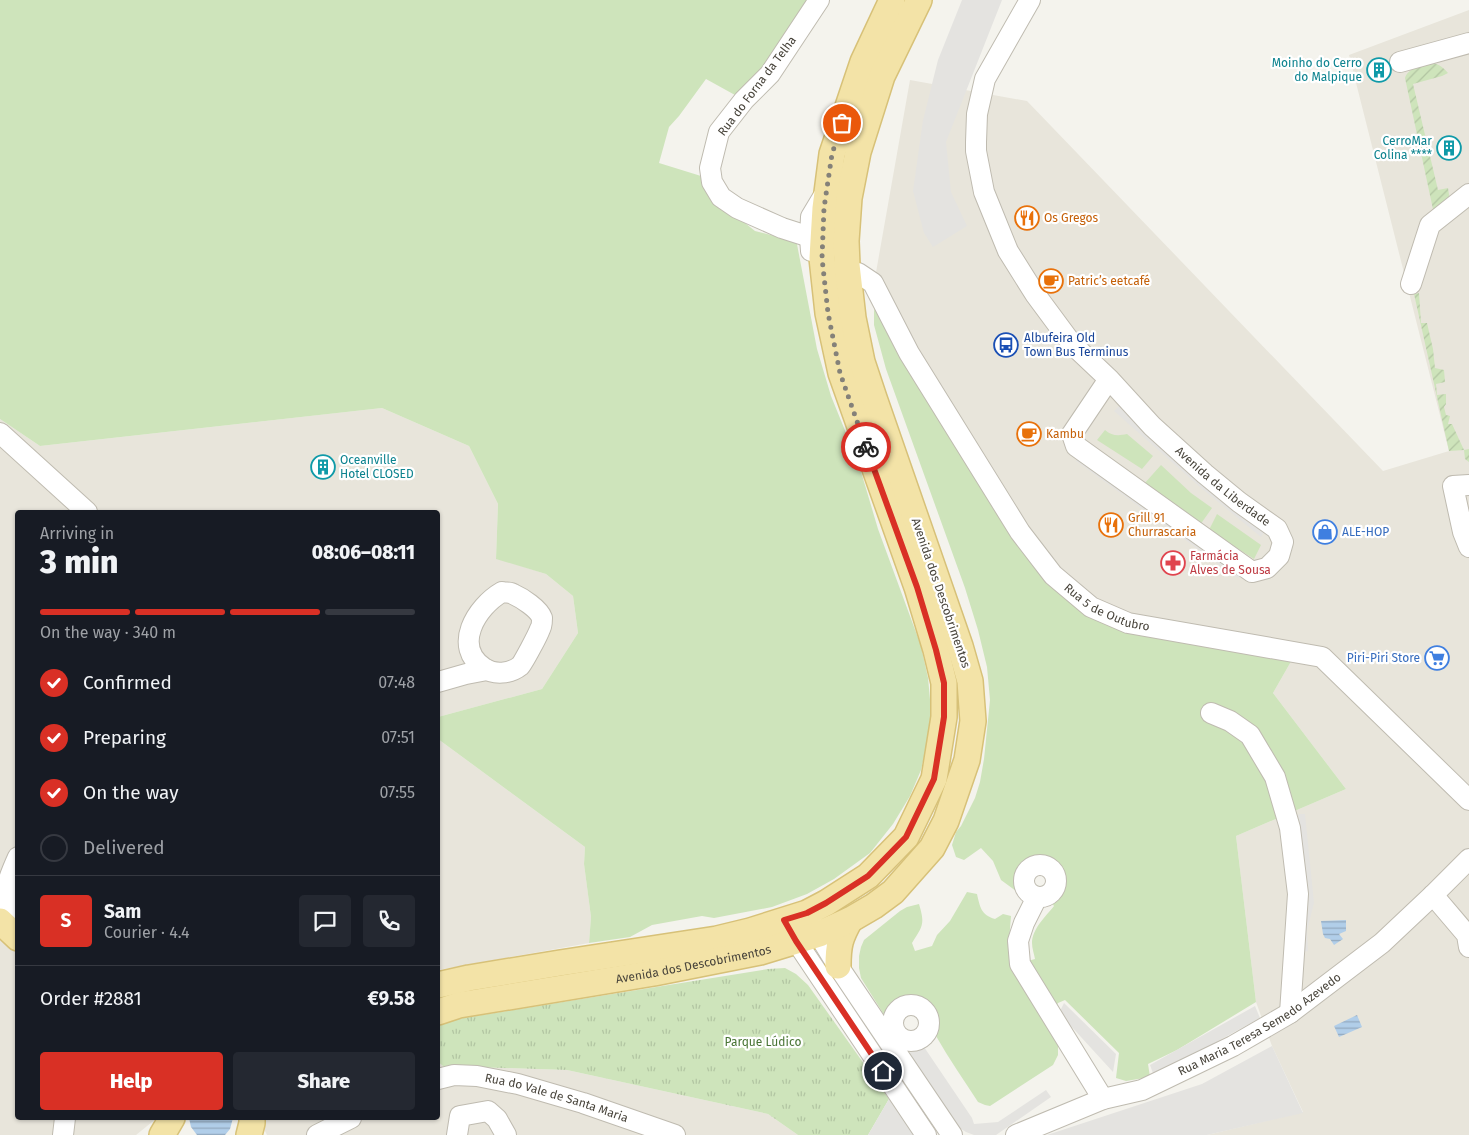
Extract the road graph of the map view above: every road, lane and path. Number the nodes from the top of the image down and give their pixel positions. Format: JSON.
{"nodes":[{"id":1,"x":819,"y":0,"type":"edge"},
{"id":2,"x":892,"y":0,"type":"edge"},
{"id":3,"x":919,"y":0,"type":"edge"},
{"id":4,"x":1030,"y":0,"type":"edge"},
{"id":5,"x":1469,"y":43,"type":"edge"},
{"id":6,"x":1400,"y":62,"type":"dead end"},
{"id":7,"x":827,"y":190,"type":"junction"},
{"id":8,"x":1469,"y":194,"type":"edge"},
{"id":9,"x":810,"y":238,"type":"junction"},
{"id":10,"x":858,"y":273,"type":"dead end"},
{"id":11,"x":1410,"y":284,"type":"dead end"},
{"id":12,"x":826,"y":292,"type":"junction"},
{"id":13,"x":1109,"y":379,"type":"junction"},
{"id":14,"x":0,"y":433,"type":"edge"},
{"id":15,"x":1461,"y":486,"type":"edge"},
{"id":16,"x":85,"y":510,"type":"edge"},
{"id":17,"x":1469,"y":547,"type":"edge"},
{"id":18,"x":469,"y":649,"type":"junction"},
{"id":19,"x":487,"y":670,"type":"junction"},
{"id":20,"x":445,"y":679,"type":"edge"},
{"id":21,"x":1211,"y":713,"type":"dead end"},
{"id":22,"x":1469,"y":800,"type":"edge"},
{"id":23,"x":15,"y":855,"type":"edge"},
{"id":24,"x":15,"y":856,"type":"edge"},
{"id":25,"x":15,"y":858,"type":"edge"},
{"id":26,"x":0,"y":860,"type":"edge"},
{"id":27,"x":1468,"y":861,"type":"edge"},
{"id":28,"x":15,"y":862,"type":"edge"},
{"id":29,"x":0,"y":865,"type":"edge"},
{"id":30,"x":0,"y":881,"type":"edge"},
{"id":31,"x":1433,"y":895,"type":"junction"},
{"id":32,"x":1037,"y":897,"type":"dead end"},
{"id":33,"x":850,"y":920,"type":"junction"},
{"id":34,"x":0,"y":921,"type":"edge"},
{"id":35,"x":15,"y":927,"type":"edge"},
{"id":36,"x":801,"y":927,"type":"junction"},
{"id":37,"x":15,"y":935,"type":"edge"},
{"id":38,"x":1469,"y":947,"type":"edge"},
{"id":39,"x":838,"y":966,"type":"junction"},
{"id":40,"x":440,"y":985,"type":"edge"},
{"id":41,"x":440,"y":1011,"type":"edge"},
{"id":42,"x":1290,"y":1013,"type":"junction"},
{"id":43,"x":440,"y":1078,"type":"edge"},
{"id":44,"x":1103,"y":1099,"type":"junction"},
{"id":45,"x":65,"y":1120,"type":"edge"},
{"id":46,"x":171,"y":1120,"type":"edge"},
{"id":47,"x":172,"y":1120,"type":"edge"},
{"id":48,"x":347,"y":1120,"type":"edge"},
{"id":49,"x":952,"y":1133,"type":"edge"},
{"id":50,"x":318,"y":1134,"type":"edge"},
{"id":51,"x":64,"y":1135,"type":"edge"},
{"id":52,"x":162,"y":1135,"type":"edge"},
{"id":53,"x":177,"y":1135,"type":"edge"},
{"id":54,"x":457,"y":1135,"type":"edge"},
{"id":55,"x":506,"y":1135,"type":"edge"},
{"id":56,"x":675,"y":1135,"type":"edge"},
{"id":57,"x":926,"y":1135,"type":"edge"},
{"id":58,"x":1016,"y":1135,"type":"edge"}],
"edges":[{"from":1,"to":9,"type":"street","name":"Rua do Forna da Telha"},
{"from":2,"to":7,"type":"main road","name":"Avenida dos Descobrimentos"},
{"from":3,"to":33,"type":"main road","name":"Avenida dos Descobrimentos"},
{"from":4,"to":13,"type":"street","name":"Avenida da Liberdade"},
{"from":5,"to":6,"type":"street"},
{"from":7,"to":9,"type":"street"},
{"from":7,"to":12,"type":"main road","name":"Avenida dos Descobrimentos"},
{"from":8,"to":11,"type":"street"},
{"from":9,"to":12,"type":"street"},
{"from":10,"to":22,"type":"street","name":"Rua 5 de Outubro"},
{"from":12,"to":36,"type":"main road","name":"Avenida dos Descobrimentos"},
{"from":13,"to":13,"type":"street","name":"Avenida da Liberdade"},
{"from":14,"to":16,"type":"street"},
{"from":15,"to":17,"type":"street"},
{"from":18,"to":19,"type":"street"},
{"from":18,"to":19,"type":"street"},
{"from":18,"to":20,"type":"street"},
{"from":19,"to":20,"type":"street"},
{"from":21,"to":42,"type":"street"},
{"from":23,"to":26,"type":"street"},
{"from":24,"to":29,"type":"street"},
{"from":25,"to":30,"type":"street"},
{"from":27,"to":31,"type":"street","name":"Rua Maria Teresa Semedo Azevedo"},
{"from":28,"to":35,"type":"street"},
{"from":31,"to":38,"type":"street"},
{"from":31,"to":42,"type":"street","name":"Rua Maria Teresa Semedo Azevedo"},
{"from":32,"to":44,"type":"street"},
{"from":33,"to":36,"type":"main road","name":"Avenida dos Descobrimentos"},
{"from":33,"to":39,"type":"main road"},
{"from":34,"to":37,"type":"main road"},
{"from":36,"to":39,"type":"street"},
{"from":36,"to":40,"type":"main road","name":"Avenida dos Descobrimentos"},
{"from":36,"to":41,"type":"main road","name":"Avenida dos Descobrimentos"},
{"from":36,"to":57,"type":"street"},
{"from":39,"to":49,"type":"street"},
{"from":42,"to":44,"type":"street","name":"Rua Maria Teresa Semedo Azevedo"},
{"from":43,"to":56,"type":"street","name":"Rua do Vale de Santa Maria"},
{"from":44,"to":58,"type":"street","name":"Rua Maria Teresa Semedo Azevedo"},
{"from":45,"to":51,"type":"street"},
{"from":46,"to":52,"type":"main road"},
{"from":47,"to":53,"type":"main road"},
{"from":48,"to":50,"type":"street"},
{"from":54,"to":55,"type":"street"}]}
